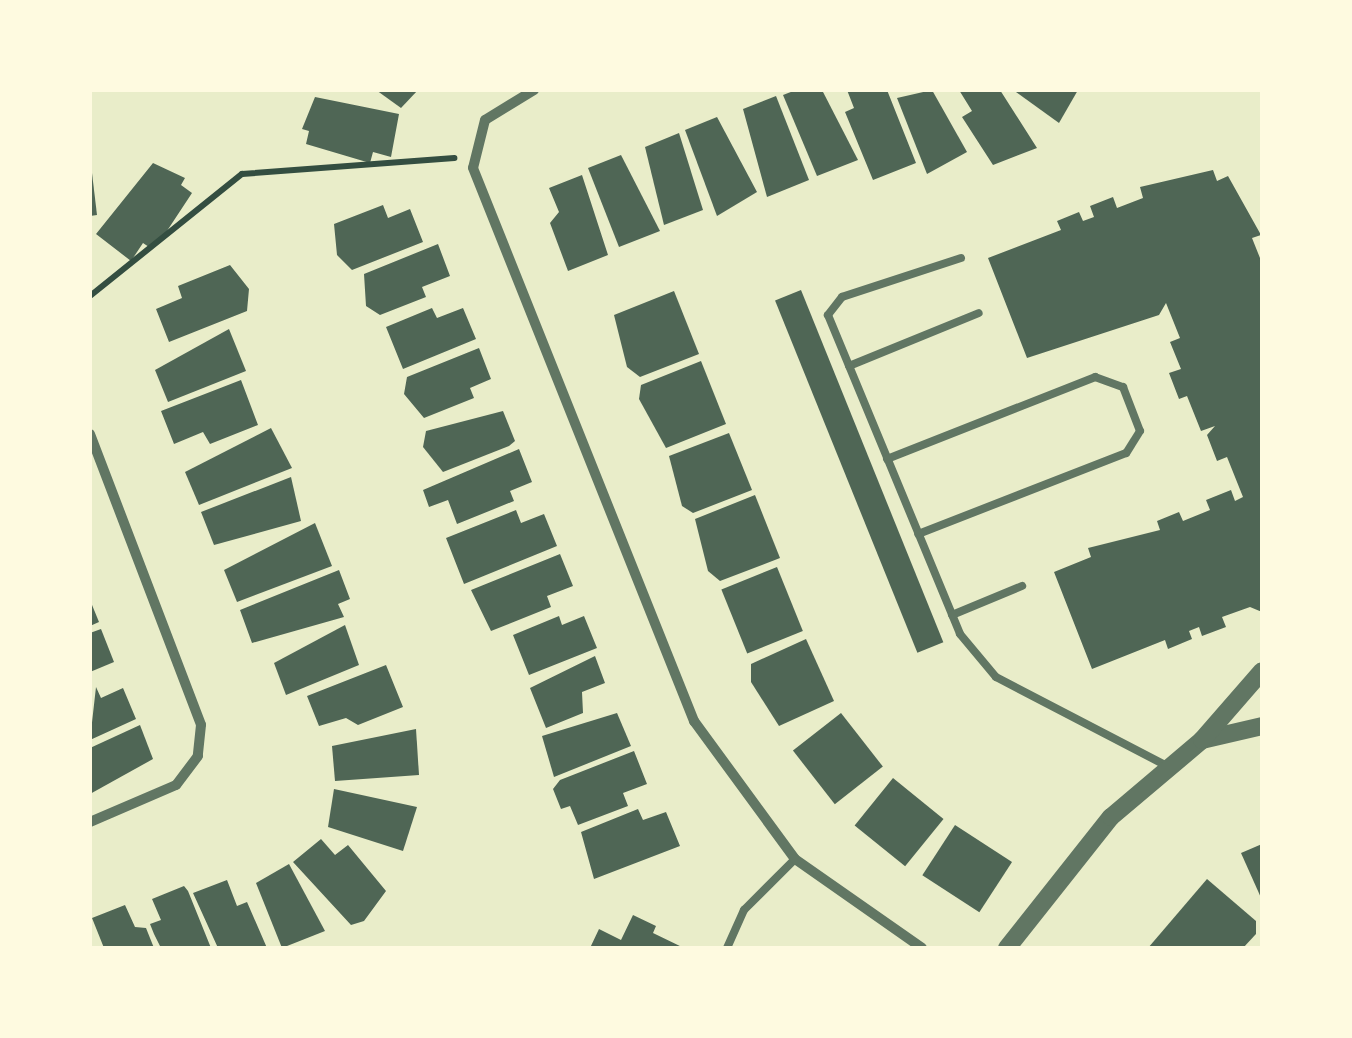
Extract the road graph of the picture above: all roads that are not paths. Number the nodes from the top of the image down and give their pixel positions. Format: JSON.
{"nodes":[{"id":1,"x":534,"y":90,"type":"edge"},
{"id":2,"x":961,"y":258,"type":"dead end"},
{"id":3,"x":979,"y":313,"type":"dead end"},
{"id":4,"x":849,"y":366,"type":"junction"},
{"id":5,"x":90,"y":434,"type":"edge"},
{"id":6,"x":887,"y":458,"type":"junction"},
{"id":7,"x":918,"y":534,"type":"junction"},
{"id":8,"x":1022,"y":586,"type":"dead end"},
{"id":9,"x":952,"y":615,"type":"junction"},
{"id":10,"x":1262,"y":671,"type":"edge"},
{"id":11,"x":1262,"y":726,"type":"edge"},
{"id":12,"x":1202,"y":740,"type":"junction"},
{"id":13,"x":1167,"y":766,"type":"junction"},
{"id":14,"x":90,"y":822,"type":"edge"},
{"id":15,"x":795,"y":859,"type":"junction"},
{"id":16,"x":727,"y":948,"type":"edge"},
{"id":17,"x":922,"y":948,"type":"edge"},
{"id":18,"x":1007,"y":948,"type":"edge"}],
"edges":[{"from":1,"to":15,"type":"street"},
{"from":2,"to":4,"type":"lane"},
{"from":3,"to":4,"type":"lane"},
{"from":4,"to":6,"type":"lane"},
{"from":5,"to":14,"type":"street"},
{"from":6,"to":7,"type":"lane"},
{"from":6,"to":7,"type":"lane"},
{"from":7,"to":9,"type":"lane"},
{"from":8,"to":9,"type":"lane"},
{"from":9,"to":13,"type":"lane"},
{"from":10,"to":12,"type":"street"},
{"from":11,"to":12,"type":"street"},
{"from":12,"to":13,"type":"street"},
{"from":13,"to":18,"type":"street"},
{"from":15,"to":16,"type":"lane"},
{"from":15,"to":17,"type":"street"}]}
